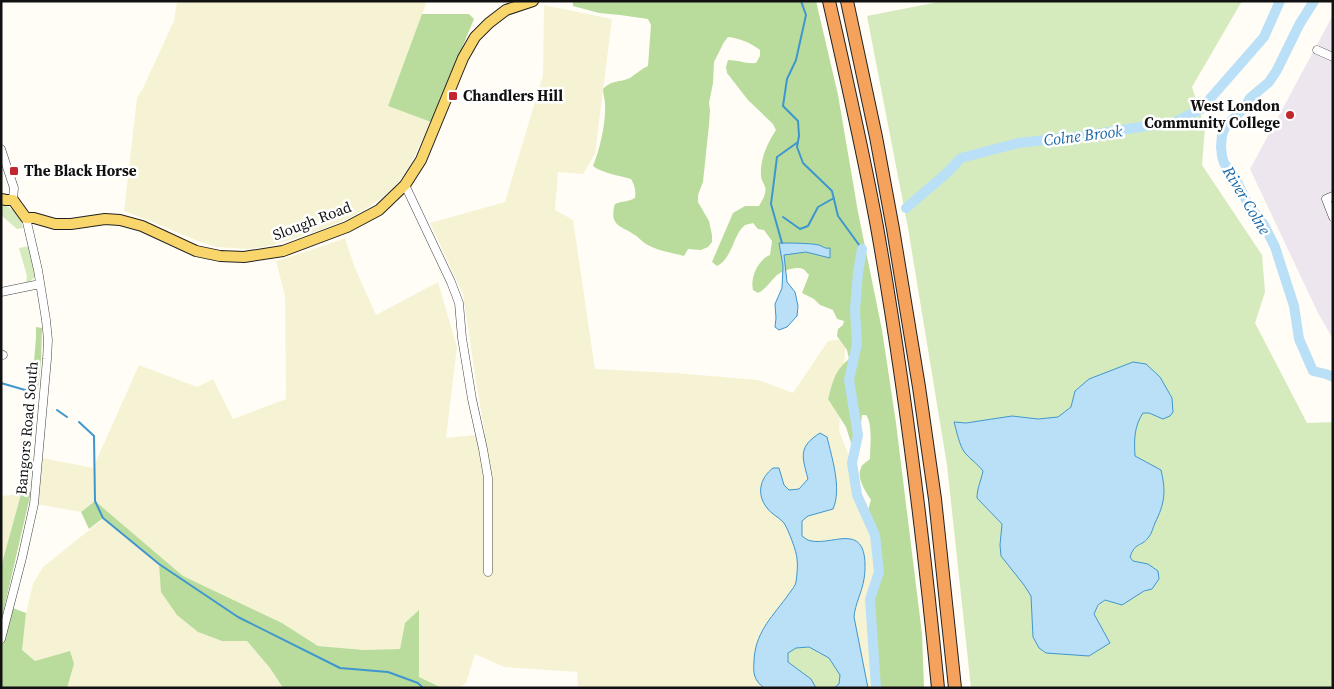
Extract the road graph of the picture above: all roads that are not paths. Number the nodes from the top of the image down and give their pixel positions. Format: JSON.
{"nodes":[{"id":1,"x":533,"y":1,"type":"edge"},
{"id":2,"x":829,"y":1,"type":"edge"},
{"id":3,"x":847,"y":1,"type":"edge"},
{"id":4,"x":1317,"y":50,"type":"dead end"},
{"id":5,"x":1333,"y":56,"type":"edge"},
{"id":6,"x":1,"y":149,"type":"edge"},
{"id":7,"x":406,"y":185,"type":"junction"},
{"id":8,"x":1333,"y":196,"type":"edge"},
{"id":9,"x":1,"y":199,"type":"edge"},
{"id":10,"x":13,"y":200,"type":"junction"},
{"id":11,"x":1333,"y":217,"type":"edge"},
{"id":12,"x":26,"y":218,"type":"junction"},
{"id":13,"x":40,"y":284,"type":"junction"},
{"id":14,"x":1,"y":292,"type":"edge"},
{"id":15,"x":488,"y":572,"type":"dead end"},
{"id":16,"x":1,"y":639,"type":"edge"},
{"id":17,"x":938,"y":688,"type":"edge"},
{"id":18,"x":955,"y":688,"type":"edge"}],
"edges":[{"from":1,"to":7,"type":"main road","name":"Slough Road"},
{"from":2,"to":17,"type":"highway"},
{"from":3,"to":18,"type":"highway"},
{"from":4,"to":5,"type":"street"},
{"from":6,"to":10,"type":"street"},
{"from":7,"to":12,"type":"main road","name":"Slough Road"},
{"from":7,"to":15,"type":"street"},
{"from":8,"to":11,"type":"street"},
{"from":9,"to":10,"type":"main road"},
{"from":10,"to":12,"type":"main road"},
{"from":12,"to":13,"type":"street","name":"Bangors Road South"},
{"from":13,"to":14,"type":"street"},
{"from":13,"to":16,"type":"street","name":"Bangors Road South"}]}
